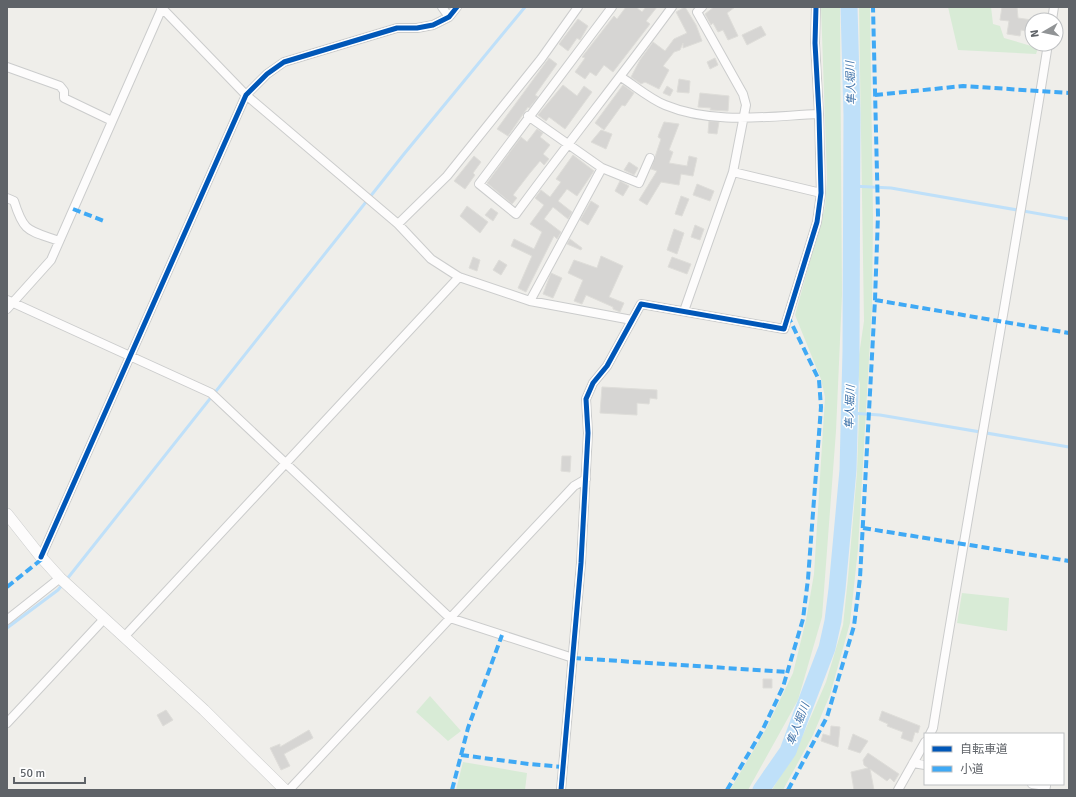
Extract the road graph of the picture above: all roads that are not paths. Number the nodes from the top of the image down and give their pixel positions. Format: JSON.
{"nodes":[{"id":1,"x":162,"y":7,"type":"edge"},
{"id":2,"x":442,"y":7,"type":"edge"},
{"id":3,"x":457,"y":7,"type":"edge"},
{"id":4,"x":578,"y":7,"type":"edge"},
{"id":5,"x":612,"y":7,"type":"edge"},
{"id":6,"x":672,"y":7,"type":"edge"},
{"id":7,"x":702,"y":7,"type":"edge"},
{"id":8,"x":816,"y":7,"type":"edge"},
{"id":9,"x":449,"y":16,"type":"junction"},
{"id":10,"x":1047,"y":52,"type":"edge"},
{"id":11,"x":7,"y":67,"type":"edge"},
{"id":12,"x":621,"y":77,"type":"junction"},
{"id":13,"x":246,"y":95,"type":"junction"},
{"id":14,"x":819,"y":114,"type":"junction"},
{"id":15,"x":528,"y":116,"type":"junction"},
{"id":16,"x":743,"y":117,"type":"junction"},
{"id":17,"x":112,"y":121,"type":"junction"},
{"id":18,"x":567,"y":144,"type":"junction"},
{"id":19,"x":650,"y":158,"type":"dead end"},
{"id":20,"x":602,"y":168,"type":"junction"},
{"id":21,"x":733,"y":172,"type":"junction"},
{"id":22,"x":821,"y":193,"type":"junction"},
{"id":23,"x":7,"y":198,"type":"edge"},
{"id":24,"x":398,"y":224,"type":"junction"},
{"id":25,"x":59,"y":241,"type":"junction"},
{"id":26,"x":459,"y":278,"type":"junction"},
{"id":27,"x":530,"y":301,"type":"junction"},
{"id":28,"x":9,"y":304,"type":"edge"},
{"id":29,"x":684,"y":311,"type":"junction"},
{"id":30,"x":632,"y":320,"type":"junction"},
{"id":31,"x":129,"y":356,"type":"junction"},
{"id":32,"x":284,"y":464,"type":"junction"},
{"id":33,"x":586,"y":479,"type":"junction"},
{"id":34,"x":7,"y":514,"type":"edge"},
{"id":35,"x":41,"y":557,"type":"junction"},
{"id":36,"x":60,"y":578,"type":"junction"},
{"id":37,"x":450,"y":618,"type":"junction"},
{"id":38,"x":104,"y":619,"type":"junction"},
{"id":39,"x":7,"y":620,"type":"edge"},
{"id":40,"x":124,"y":637,"type":"junction"},
{"id":41,"x":573,"y":658,"type":"junction"},
{"id":42,"x":7,"y":723,"type":"edge"},
{"id":43,"x":930,"y":733,"type":"edge"},
{"id":44,"x":924,"y":744,"type":"edge"},
{"id":45,"x":912,"y":763,"type":"junction"},
{"id":46,"x":924,"y":765,"type":"edge"},
{"id":47,"x":1039,"y":785,"type":"edge"},
{"id":48,"x":285,"y":790,"type":"edge"},
{"id":49,"x":289,"y":790,"type":"edge"},
{"id":50,"x":561,"y":790,"type":"edge"},
{"id":51,"x":898,"y":790,"type":"edge"},
{"id":52,"x":1045,"y":790,"type":"edge"}],
"edges":[{"from":1,"to":13,"type":"street"},
{"from":1,"to":17,"type":"street"},
{"from":2,"to":9,"type":"street"},
{"from":3,"to":9,"type":"street"},
{"from":4,"to":24,"type":"street"},
{"from":5,"to":15,"type":"street"},
{"from":6,"to":12,"type":"street"},
{"from":7,"to":16,"type":"street"},
{"from":8,"to":14,"type":"street"},
{"from":9,"to":13,"type":"street"},
{"from":10,"to":43,"type":"street"},
{"from":11,"to":17,"type":"street"},
{"from":12,"to":16,"type":"street"},
{"from":12,"to":18,"type":"street"},
{"from":13,"to":24,"type":"street"},
{"from":13,"to":31,"type":"street"},
{"from":14,"to":16,"type":"street"},
{"from":14,"to":22,"type":"street"},
{"from":15,"to":18,"type":"street"},
{"from":15,"to":18,"type":"street"},
{"from":16,"to":21,"type":"street"},
{"from":17,"to":25,"type":"street"},
{"from":18,"to":20,"type":"street"},
{"from":19,"to":20,"type":"street"},
{"from":20,"to":27,"type":"street"},
{"from":21,"to":22,"type":"street"},
{"from":21,"to":29,"type":"street"},
{"from":22,"to":29,"type":"street"},
{"from":23,"to":25,"type":"street"},
{"from":24,"to":26,"type":"street"},
{"from":25,"to":28,"type":"street"},
{"from":26,"to":27,"type":"street"},
{"from":26,"to":32,"type":"street"},
{"from":27,"to":30,"type":"street"},
{"from":28,"to":31,"type":"street"},
{"from":29,"to":30,"type":"street"},
{"from":30,"to":33,"type":"street"},
{"from":31,"to":32,"type":"street"},
{"from":31,"to":35,"type":"street"},
{"from":32,"to":37,"type":"street"},
{"from":32,"to":40,"type":"street"},
{"from":33,"to":37,"type":"street"},
{"from":33,"to":41,"type":"street"},
{"from":34,"to":35,"type":"street"},
{"from":35,"to":36,"type":"street"},
{"from":36,"to":38,"type":"street"},
{"from":36,"to":39,"type":"street"},
{"from":37,"to":41,"type":"street"},
{"from":37,"to":49,"type":"street"},
{"from":38,"to":40,"type":"street"},
{"from":38,"to":42,"type":"street"},
{"from":40,"to":48,"type":"street"},
{"from":41,"to":50,"type":"street"},
{"from":44,"to":45,"type":"street"},
{"from":45,"to":46,"type":"street"},
{"from":45,"to":51,"type":"street"},
{"from":47,"to":52,"type":"street"}]}
